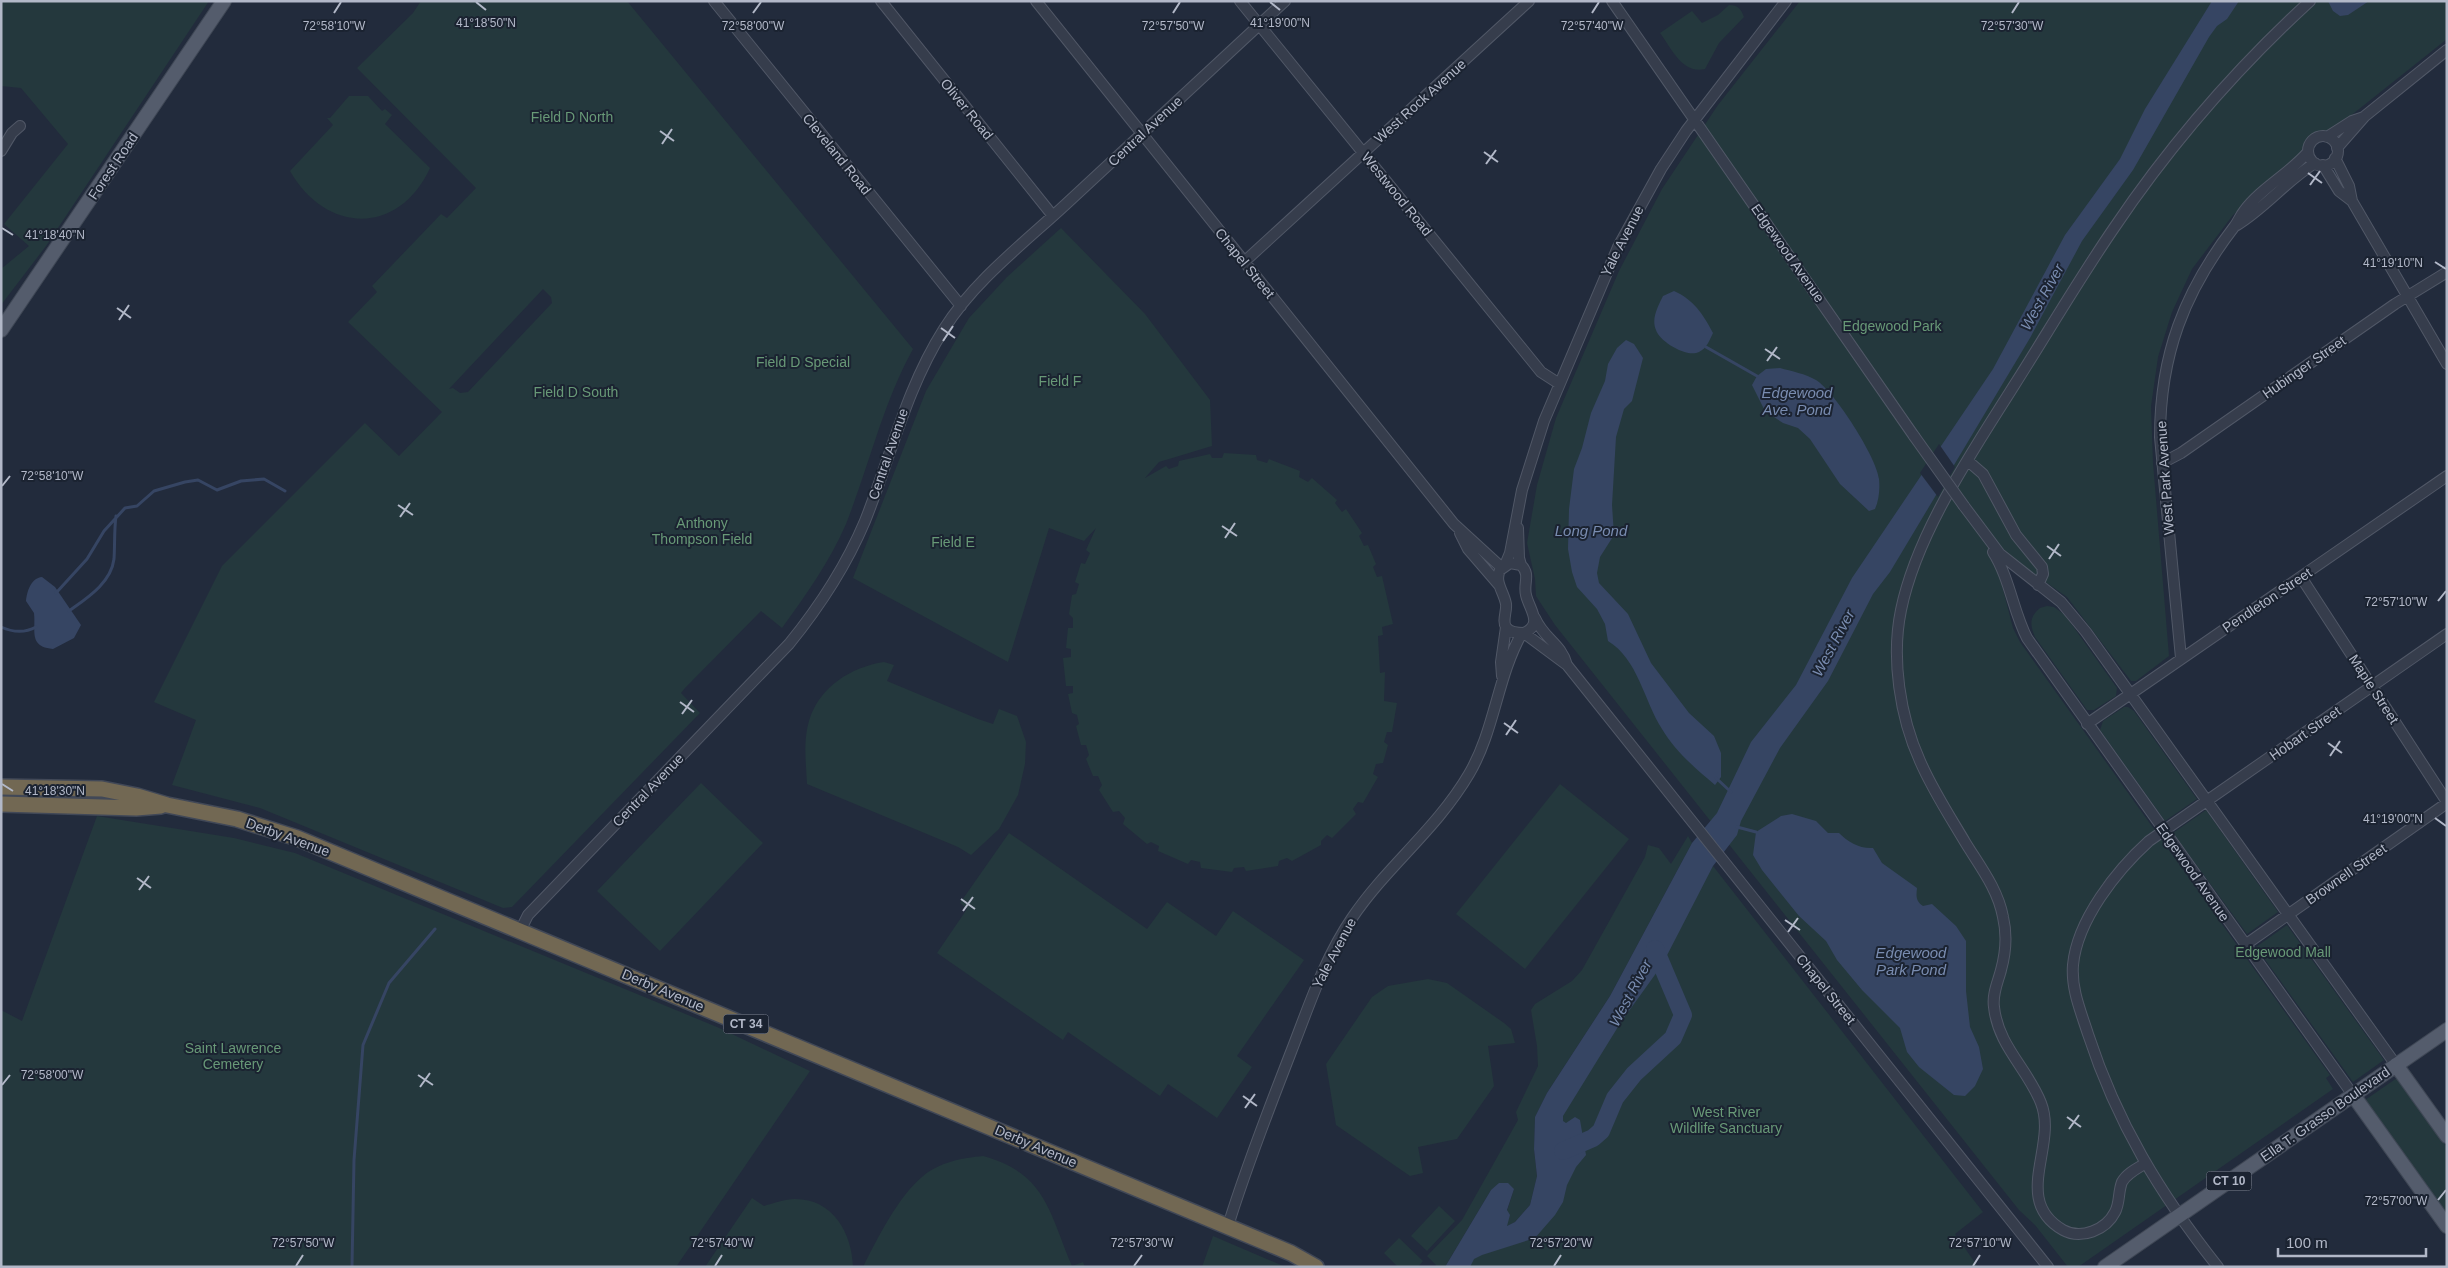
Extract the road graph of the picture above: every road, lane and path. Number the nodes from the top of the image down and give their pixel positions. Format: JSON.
{"nodes":[{"id":1,"x":224,"y":1,"type":"edge"},
{"id":2,"x":714,"y":1,"type":"edge"},
{"id":3,"x":881,"y":1,"type":"edge"},
{"id":4,"x":1036,"y":1,"type":"edge"},
{"id":5,"x":1240,"y":1,"type":"edge"},
{"id":6,"x":1285,"y":1,"type":"edge"},
{"id":7,"x":1530,"y":1,"type":"edge"},
{"id":8,"x":1612,"y":1,"type":"edge"},
{"id":9,"x":1786,"y":1,"type":"edge"},
{"id":10,"x":2310,"y":1,"type":"edge"},
{"id":11,"x":1258,"y":26,"type":"junction"},
{"id":12,"x":2447,"y":50,"type":"edge"},
{"id":13,"x":2365,"y":116,"type":"junction"},
{"id":14,"x":1695,"y":118,"type":"junction"},
{"id":15,"x":20,"y":126,"type":"dead end"},
{"id":16,"x":1142,"y":134,"type":"junction"},
{"id":17,"x":2327,"y":137,"type":"junction"},
{"id":18,"x":1,"y":150,"type":"edge"},
{"id":19,"x":1363,"y":152,"type":"junction"},
{"id":20,"x":2308,"y":152,"type":"junction"},
{"id":21,"x":2336,"y":153,"type":"junction"},
{"id":22,"x":2319,"y":164,"type":"junction"},
{"id":23,"x":2352,"y":201,"type":"junction"},
{"id":24,"x":1053,"y":216,"type":"junction"},
{"id":25,"x":2236,"y":225,"type":"junction"},
{"id":26,"x":1244,"y":262,"type":"junction"},
{"id":27,"x":2447,"y":272,"type":"edge"},
{"id":28,"x":2407,"y":295,"type":"junction"},
{"id":29,"x":961,"y":306,"type":"junction"},
{"id":30,"x":1,"y":330,"type":"edge"},
{"id":31,"x":2447,"y":364,"type":"edge"},
{"id":32,"x":1558,"y":383,"type":"junction"},
{"id":33,"x":1968,"y":461,"type":"junction"},
{"id":34,"x":2162,"y":463,"type":"junction"},
{"id":35,"x":2447,"y":476,"type":"edge"},
{"id":36,"x":1964,"y":506,"type":"junction"},
{"id":37,"x":1517,"y":512,"type":"junction"},
{"id":38,"x":1454,"y":524,"type":"junction"},
{"id":39,"x":1521,"y":565,"type":"junction"},
{"id":40,"x":1504,"y":566,"type":"junction"},
{"id":41,"x":2301,"y":576,"type":"junction"},
{"id":42,"x":1499,"y":585,"type":"junction"},
{"id":43,"x":2038,"y":585,"type":"junction"},
{"id":44,"x":1535,"y":618,"type":"junction"},
{"id":45,"x":1506,"y":627,"type":"junction"},
{"id":46,"x":1523,"y":633,"type":"junction"},
{"id":47,"x":2447,"y":634,"type":"edge"},
{"id":48,"x":2182,"y":658,"type":"junction"},
{"id":49,"x":1567,"y":665,"type":"junction"},
{"id":50,"x":1502,"y":682,"type":"junction"},
{"id":51,"x":2372,"y":687,"type":"junction"},
{"id":52,"x":2131,"y":693,"type":"junction"},
{"id":53,"x":2087,"y":724,"type":"junction"},
{"id":54,"x":8,"y":787,"type":"edge"},
{"id":55,"x":2207,"y":800,"type":"junction"},
{"id":56,"x":2447,"y":803,"type":"edge"},
{"id":57,"x":8,"y":804,"type":"edge"},
{"id":58,"x":168,"y":805,"type":"junction"},
{"id":59,"x":2164,"y":830,"type":"junction"},
{"id":60,"x":2288,"y":915,"type":"junction"},
{"id":61,"x":520,"y":930,"type":"junction"},
{"id":62,"x":2245,"y":945,"type":"junction"},
{"id":63,"x":2447,"y":1030,"type":"edge"},
{"id":64,"x":2396,"y":1065,"type":"junction"},
{"id":65,"x":2353,"y":1095,"type":"junction"},
{"id":66,"x":2447,"y":1136,"type":"edge"},
{"id":67,"x":2146,"y":1163,"type":"junction"},
{"id":68,"x":2178,"y":1216,"type":"junction"},
{"id":69,"x":1228,"y":1226,"type":"junction"},
{"id":70,"x":2447,"y":1226,"type":"edge"},
{"id":71,"x":1316,"y":1267,"type":"edge"},
{"id":72,"x":2048,"y":1267,"type":"edge"},
{"id":73,"x":2105,"y":1267,"type":"edge"},
{"id":74,"x":2218,"y":1267,"type":"edge"}],
"edges":[{"from":1,"to":30,"type":"main road","name":"Forest Road"},
{"from":2,"to":29,"type":"street","name":"Cleveland Road"},
{"from":3,"to":24,"type":"street","name":"Oliver Road"},
{"from":4,"to":16,"type":"street","name":"Chapel Street"},
{"from":5,"to":11,"type":"street","name":"Westwood Road"},
{"from":6,"to":11,"type":"street","name":"Central Avenue"},
{"from":7,"to":19,"type":"street","name":"West Rock Avenue"},
{"from":8,"to":14,"type":"street","name":"Edgewood Avenue"},
{"from":9,"to":14,"type":"street","name":"Yale Avenue"},
{"from":10,"to":33,"type":"street"},
{"from":11,"to":16,"type":"street","name":"Central Avenue"},
{"from":11,"to":19,"type":"street","name":"Westwood Road"},
{"from":12,"to":13,"type":"street"},
{"from":13,"to":17,"type":"street"},
{"from":13,"to":21,"type":"street"},
{"from":14,"to":32,"type":"street","name":"Yale Avenue"},
{"from":14,"to":36,"type":"street","name":"Edgewood Avenue","bridge":true},
{"from":15,"to":18,"type":"street"},
{"from":16,"to":24,"type":"street","name":"Central Avenue"},
{"from":16,"to":26,"type":"street","name":"Chapel Street"},
{"from":17,"to":20,"type":"street"},
{"from":17,"to":21,"type":"street"},
{"from":19,"to":26,"type":"street","name":"West Rock Avenue"},
{"from":19,"to":32,"type":"street","name":"Westwood Road"},
{"from":20,"to":22,"type":"street"},
{"from":20,"to":25,"type":"street","name":"West Park Avenue"},
{"from":21,"to":22,"type":"street"},
{"from":21,"to":23,"type":"street"},
{"from":22,"to":23,"type":"street"},
{"from":22,"to":25,"type":"street","name":"West Park Avenue"},
{"from":23,"to":28,"type":"street"},
{"from":24,"to":29,"type":"street","name":"Central Avenue"},
{"from":25,"to":34,"type":"street","name":"West Park Avenue"},
{"from":26,"to":38,"type":"street","name":"Chapel Street"},
{"from":27,"to":28,"type":"street","name":"Hubinger Street"},
{"from":28,"to":31,"type":"street"},
{"from":28,"to":34,"type":"street","name":"Hubinger Street"},
{"from":29,"to":61,"type":"street","name":"Central Avenue"},
{"from":32,"to":37,"type":"street","name":"Yale Avenue"},
{"from":33,"to":43,"type":"street"},
{"from":33,"to":67,"type":"street"},
{"from":34,"to":48,"type":"street","name":"West Park Avenue"},
{"from":35,"to":41,"type":"street","name":"Pendleton Street"},
{"from":36,"to":43,"type":"street","name":"Edgewood Avenue"},
{"from":36,"to":53,"type":"street","name":"Edgewood Avenue"},
{"from":37,"to":39,"type":"street","name":"Yale Avenue"},
{"from":37,"to":40,"type":"street","name":"Yale Avenue"},
{"from":38,"to":40,"type":"street","name":"Chapel Street"},
{"from":38,"to":42,"type":"street","name":"Chapel Street"},
{"from":39,"to":40,"type":"street"},
{"from":39,"to":44,"type":"street","name":"Yale Avenue"},
{"from":40,"to":42,"type":"street","name":"Yale Avenue"},
{"from":41,"to":48,"type":"street","name":"Pendleton Street"},
{"from":41,"to":51,"type":"street","name":"Maple Street"},
{"from":42,"to":45,"type":"street","name":"Yale Avenue"},
{"from":43,"to":52,"type":"street","name":"Edgewood Avenue"},
{"from":44,"to":46,"type":"street","name":"Yale Avenue"},
{"from":44,"to":49,"type":"street","name":"Chapel Street"},
{"from":45,"to":46,"type":"street","name":"Chapel Street"},
{"from":45,"to":50,"type":"street","name":"Yale Avenue"},
{"from":46,"to":49,"type":"street","name":"Chapel Street"},
{"from":46,"to":50,"type":"street","name":"Yale Avenue"},
{"from":47,"to":51,"type":"street","name":"Hobart Street"},
{"from":48,"to":52,"type":"street","name":"Pendleton Street"},
{"from":49,"to":72,"type":"street","name":"Chapel Street"},
{"from":50,"to":69,"type":"street","name":"Yale Avenue"},
{"from":51,"to":55,"type":"street","name":"Hobart Street"},
{"from":51,"to":56,"type":"street","name":"Maple Street"},
{"from":52,"to":53,"type":"street","name":"Pendleton Street"},
{"from":52,"to":55,"type":"street","name":"Edgewood Avenue"},
{"from":53,"to":59,"type":"street","name":"Edgewood Avenue"},
{"from":54,"to":57,"type":"highway"},
{"from":54,"to":58,"type":"highway","name":"Derby Avenue","number":"CT 34"},
{"from":55,"to":59,"type":"street","name":"Hobart Street"},
{"from":55,"to":60,"type":"street","name":"Edgewood Avenue"},
{"from":56,"to":60,"type":"street","name":"Brownell Street"},
{"from":57,"to":58,"type":"highway","name":"Derby Avenue","number":"CT 34"},
{"from":58,"to":61,"type":"highway","name":"Derby Avenue","number":"CT 34"},
{"from":59,"to":62,"type":"street","name":"Edgewood Avenue"},
{"from":59,"to":67,"type":"street","name":"Hobart Street"},
{"from":60,"to":62,"type":"street","name":"Brownell Street"},
{"from":60,"to":64,"type":"street","name":"Edgewood Avenue"},
{"from":61,"to":69,"type":"highway","name":"Derby Avenue","number":"CT 34"},
{"from":62,"to":65,"type":"street","name":"Edgewood Avenue"},
{"from":63,"to":64,"type":"main road","name":"Ella T. Grasso Boulevard","number":"CT 10"},
{"from":64,"to":65,"type":"main road","name":"Ella T. Grasso Boulevard","number":"CT 10"},
{"from":64,"to":66,"type":"main road","name":"Edgewood Avenue"},
{"from":65,"to":68,"type":"main road","name":"Ella T. Grasso Boulevard","number":"CT 10"},
{"from":65,"to":70,"type":"main road","name":"Edgewood Avenue"},
{"from":67,"to":68,"type":"street","name":"Hobart Street"},
{"from":68,"to":73,"type":"main road","name":"Ella T. Grasso Boulevard","number":"CT 10"},
{"from":68,"to":74,"type":"street","name":"Hobart Street"},
{"from":69,"to":71,"type":"highway","name":"Derby Avenue","number":"CT 34"}]}
